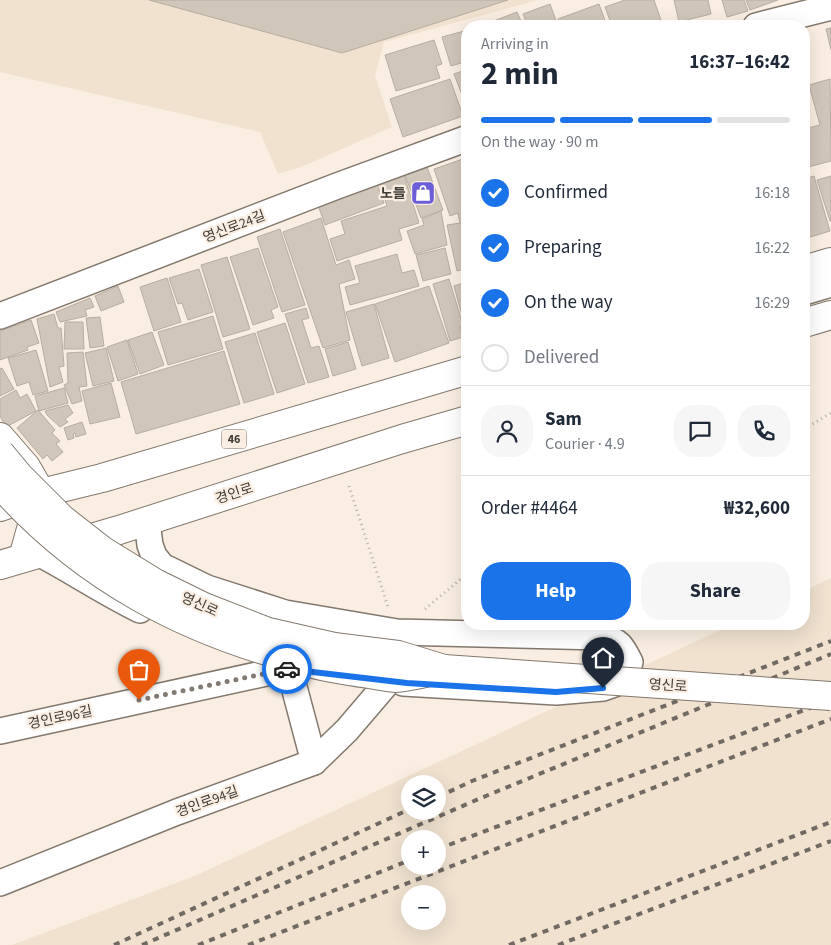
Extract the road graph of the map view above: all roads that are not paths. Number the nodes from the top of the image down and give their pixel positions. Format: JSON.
{"nodes":[{"id":1,"x":831,"y":8,"type":"edge"},
{"id":2,"x":781,"y":20,"type":"edge"},
{"id":3,"x":461,"y":141,"type":"edge"},
{"id":4,"x":831,"y":262,"type":"edge"},
{"id":5,"x":810,"y":268,"type":"edge"},
{"id":6,"x":831,"y":284,"type":"edge"},
{"id":7,"x":810,"y":290,"type":"edge"},
{"id":8,"x":831,"y":315,"type":"edge"},
{"id":9,"x":0,"y":316,"type":"edge"},
{"id":10,"x":810,"y":322,"type":"edge"},
{"id":11,"x":461,"y":372,"type":"edge"},
{"id":12,"x":461,"y":410,"type":"edge"},
{"id":13,"x":461,"y":422,"type":"edge"},
{"id":14,"x":0,"y":437,"type":"edge"},
{"id":15,"x":402,"y":439,"type":"junction"},
{"id":16,"x":0,"y":453,"type":"edge"},
{"id":17,"x":0,"y":484,"type":"edge"},
{"id":18,"x":41,"y":493,"type":"junction"},
{"id":19,"x":0,"y":507,"type":"edge"},
{"id":20,"x":146,"y":522,"type":"junction"},
{"id":21,"x":21,"y":559,"type":"edge"},
{"id":22,"x":289,"y":668,"type":"junction"},
{"id":23,"x":444,"y":669,"type":"junction"},
{"id":24,"x":388,"y":682,"type":"junction"},
{"id":25,"x":831,"y":696,"type":"edge"},
{"id":26,"x":0,"y":731,"type":"edge"},
{"id":27,"x":314,"y":762,"type":"junction"},
{"id":28,"x":0,"y":883,"type":"edge"}],
"edges":[{"from":1,"to":2,"type":"street"},
{"from":3,"to":9,"type":"street","name":"영신로24길"},
{"from":4,"to":5,"type":"main road"},
{"from":6,"to":7,"type":"street"},
{"from":8,"to":10,"type":"main road"},
{"from":11,"to":18,"type":"main road","number":"46"},
{"from":12,"to":15,"type":"street"},
{"from":13,"to":15,"type":"main road","name":"경인로"},
{"from":14,"to":18,"type":"main road"},
{"from":15,"to":20,"type":"main road","name":"경인로"},
{"from":16,"to":23,"type":"main road","name":"영신로","bridge":true},
{"from":17,"to":23,"type":"main road","name":"영신로","bridge":true},
{"from":18,"to":19,"type":"main road","number":"46"},
{"from":18,"to":21,"type":"main road"},
{"from":20,"to":21,"type":"main road","name":"경인로"},
{"from":20,"to":24,"type":"street"},
{"from":21,"to":22,"type":"street"},
{"from":22,"to":24,"type":"street"},
{"from":22,"to":26,"type":"street","name":"경인로96길"},
{"from":22,"to":27,"type":"street"},
{"from":23,"to":25,"type":"main road","name":"영신로","bridge":true},
{"from":24,"to":27,"type":"street","name":"경인로94길"},
{"from":27,"to":28,"type":"street","name":"경인로94길"}]}
